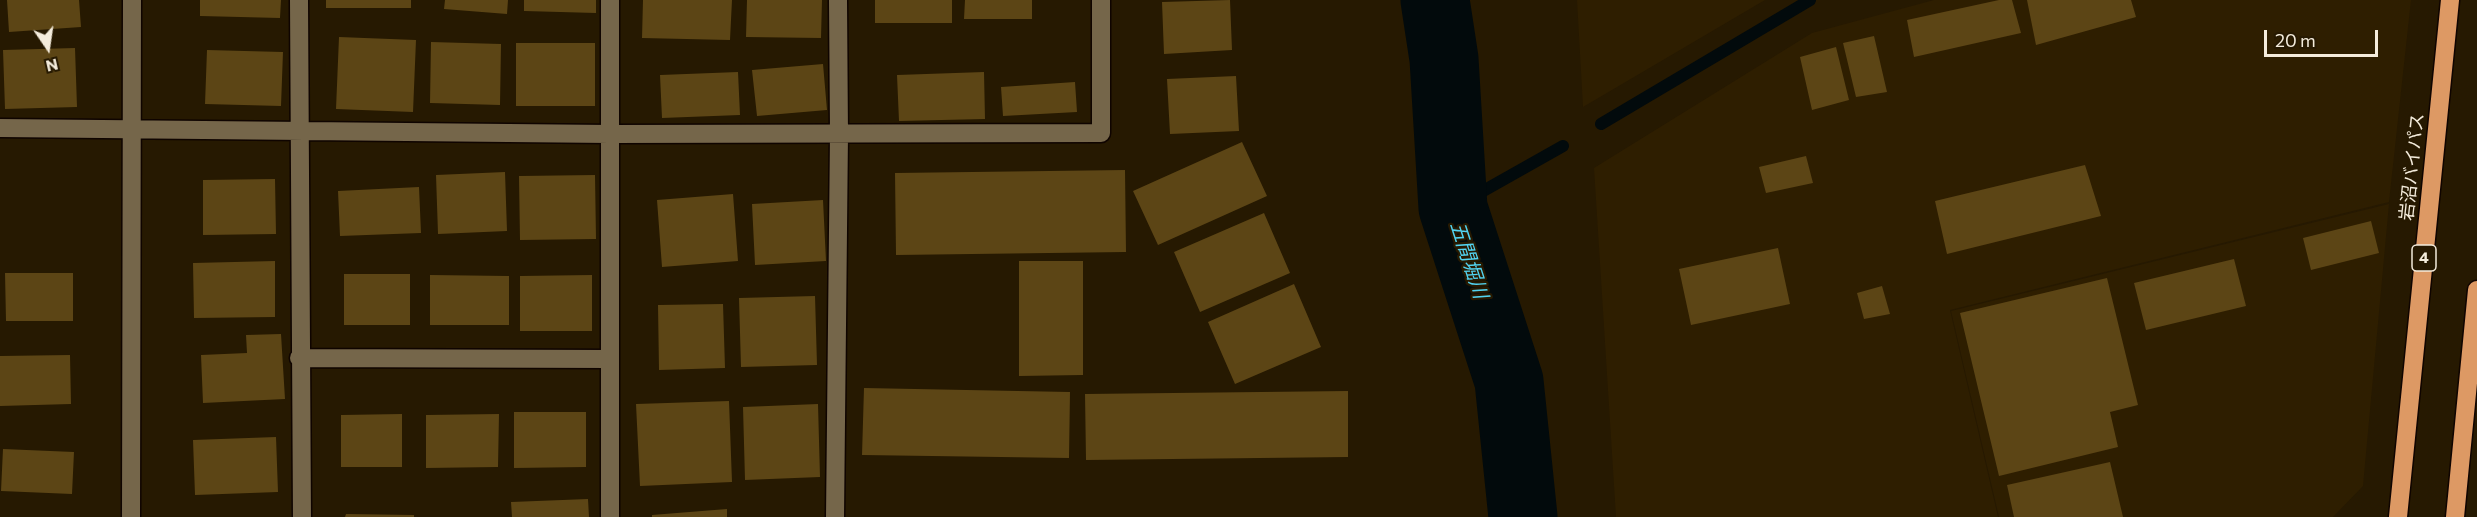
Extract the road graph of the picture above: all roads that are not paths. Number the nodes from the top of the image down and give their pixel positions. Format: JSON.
{"nodes":[{"id":1,"x":132,"y":0,"type":"edge"},
{"id":2,"x":299,"y":0,"type":"edge"},
{"id":3,"x":610,"y":0,"type":"edge"},
{"id":4,"x":838,"y":0,"type":"edge"},
{"id":5,"x":1101,"y":0,"type":"edge"},
{"id":6,"x":2450,"y":0,"type":"edge"},
{"id":7,"x":0,"y":128,"type":"edge"},
{"id":8,"x":132,"y":128,"type":"junction"},
{"id":9,"x":299,"y":131,"type":"junction"},
{"id":10,"x":610,"y":134,"type":"junction"},
{"id":11,"x":839,"y":134,"type":"junction"},
{"id":12,"x":2477,"y":290,"type":"edge"},
{"id":13,"x":299,"y":357,"type":"junction"},
{"id":14,"x":610,"y":359,"type":"junction"},
{"id":15,"x":131,"y":517,"type":"edge"},
{"id":16,"x":302,"y":517,"type":"edge"},
{"id":17,"x":610,"y":517,"type":"edge"},
{"id":18,"x":835,"y":517,"type":"edge"},
{"id":19,"x":2398,"y":517,"type":"edge"},
{"id":20,"x":2455,"y":517,"type":"edge"}],
"edges":[{"from":1,"to":8,"type":"street"},
{"from":2,"to":9,"type":"street"},
{"from":3,"to":10,"type":"street"},
{"from":4,"to":11,"type":"street"},
{"from":5,"to":11,"type":"street"},
{"from":6,"to":19,"type":"highway","name":"岩沼バイパス","number":"4"},
{"from":7,"to":8,"type":"street"},
{"from":8,"to":9,"type":"street"},
{"from":8,"to":15,"type":"street"},
{"from":9,"to":10,"type":"street"},
{"from":9,"to":13,"type":"street"},
{"from":10,"to":11,"type":"street"},
{"from":10,"to":14,"type":"street"},
{"from":11,"to":18,"type":"street"},
{"from":12,"to":20,"type":"highway"},
{"from":13,"to":14,"type":"street"},
{"from":13,"to":16,"type":"street"},
{"from":14,"to":17,"type":"street"}]}
